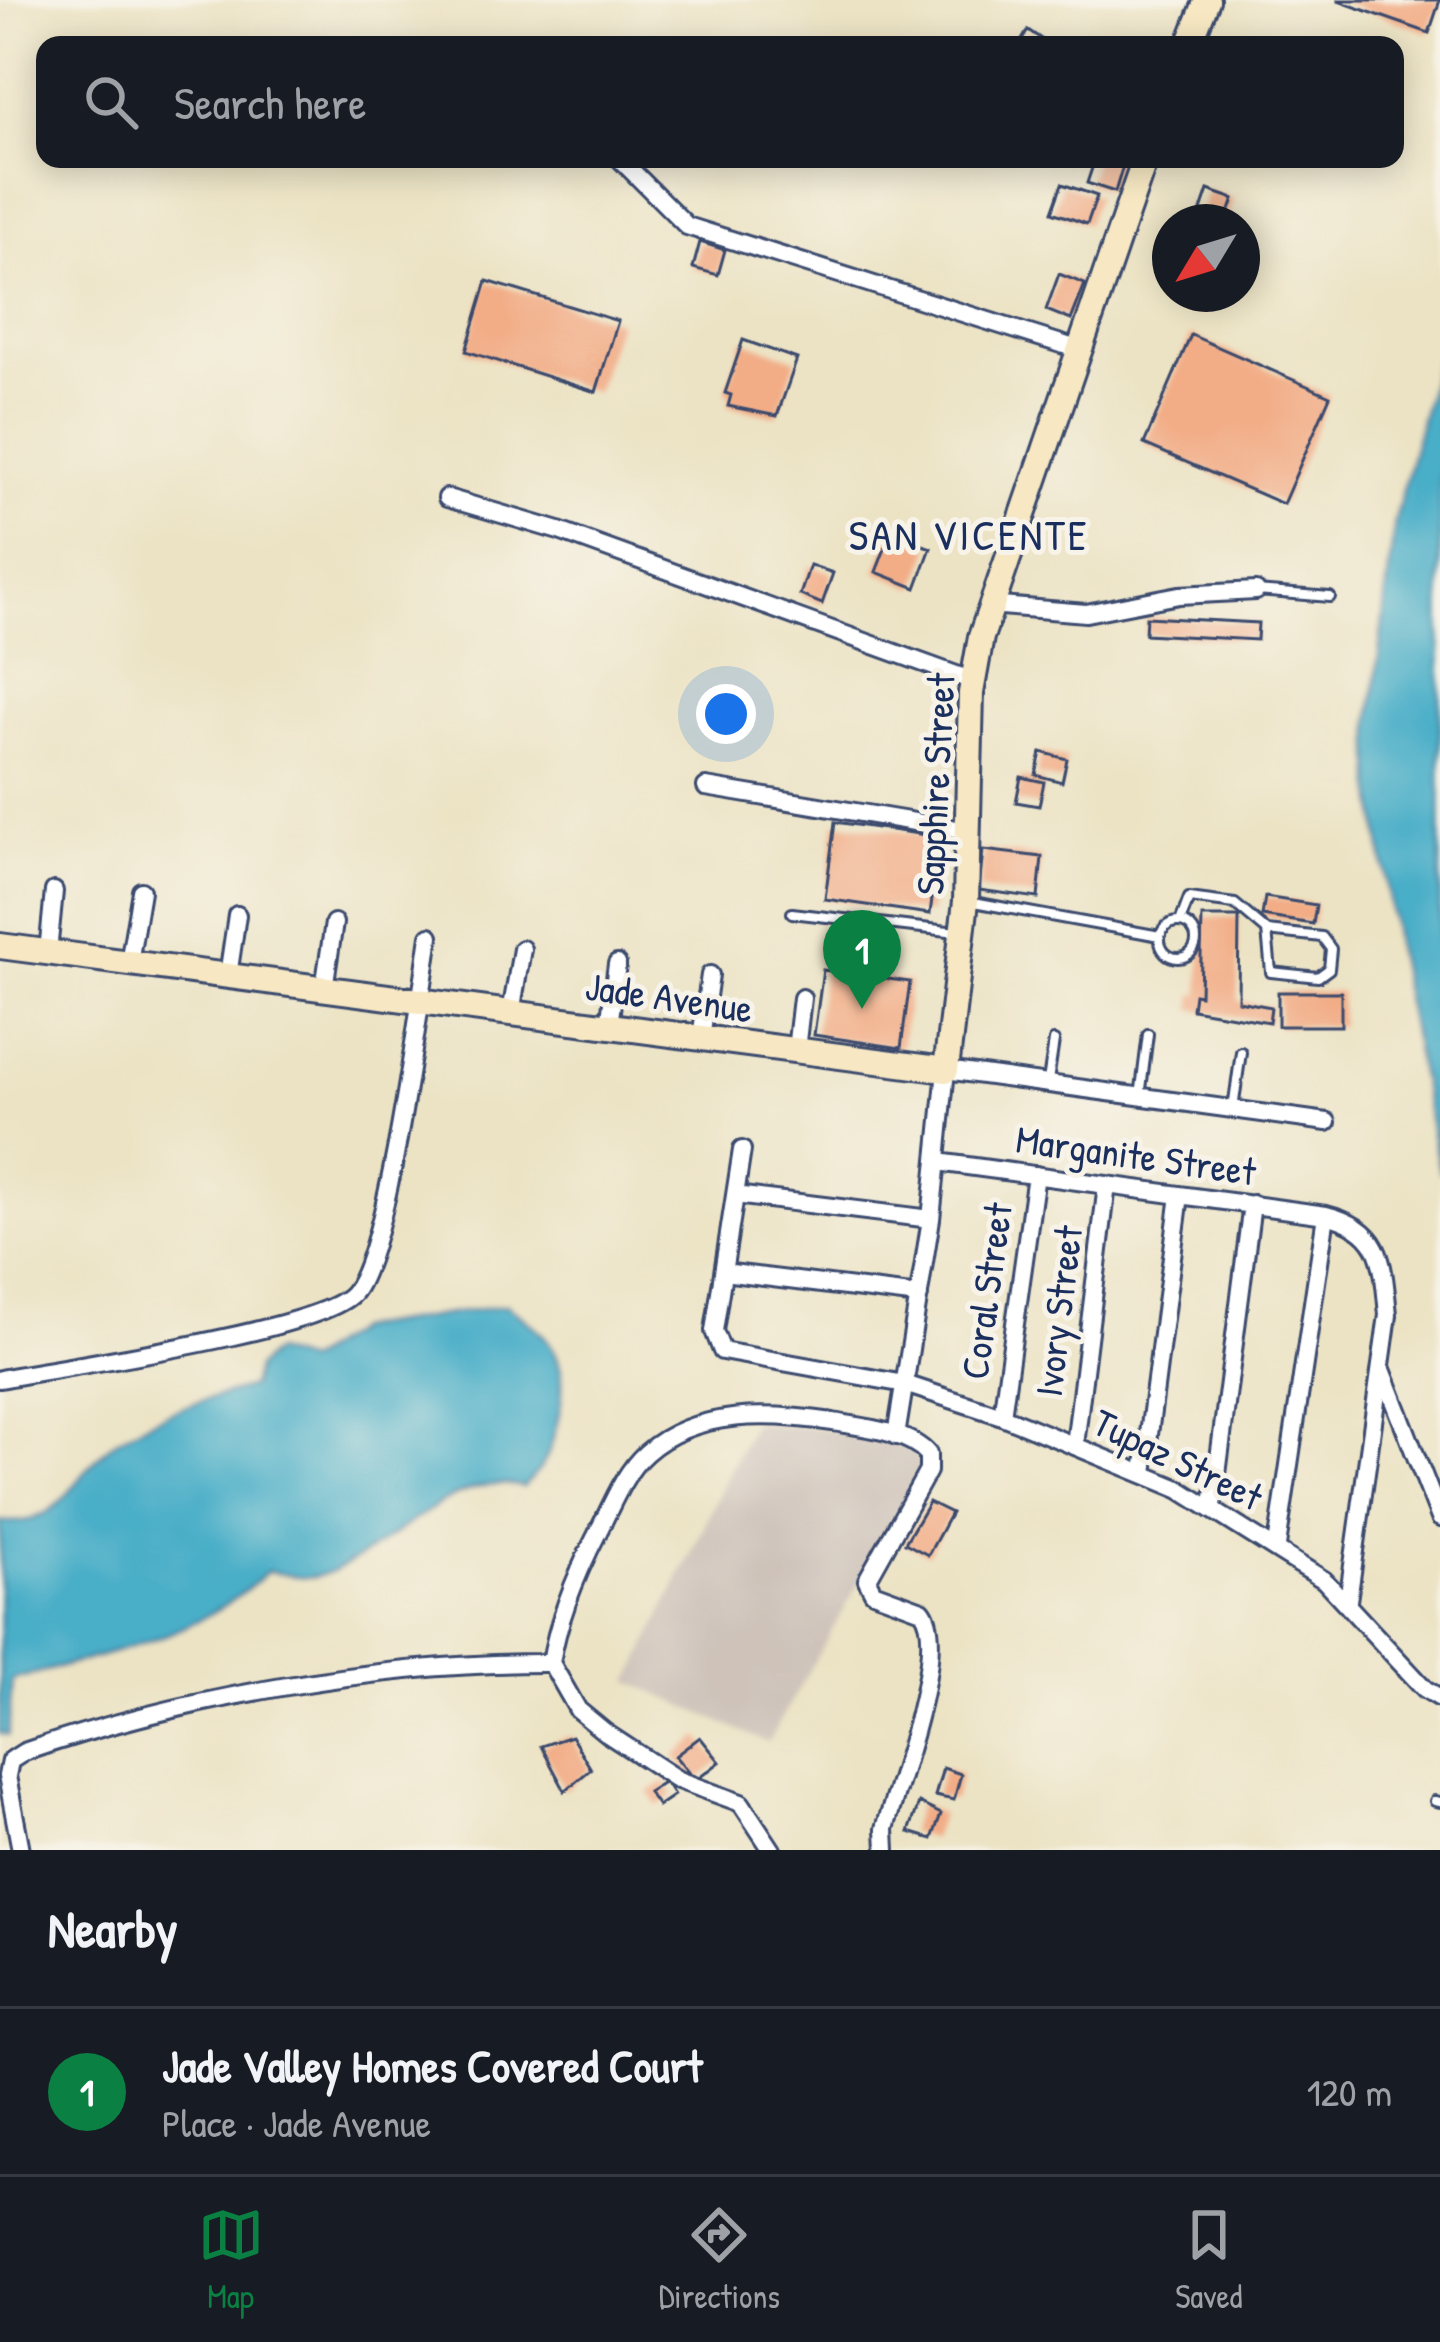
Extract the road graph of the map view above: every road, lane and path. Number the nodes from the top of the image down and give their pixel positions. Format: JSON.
{"nodes":[{"id":1,"x":1208,"y":0,"type":"edge"},
{"id":2,"x":1193,"y":36,"type":"edge"},
{"id":3,"x":629,"y":168,"type":"edge"},
{"id":4,"x":1142,"y":168,"type":"edge"},
{"id":5,"x":1077,"y":350,"type":"junction"},
{"id":6,"x":447,"y":498,"type":"dead end"},
{"id":7,"x":1256,"y":591,"type":"joint"},
{"id":8,"x":1330,"y":597,"type":"dead end"},
{"id":9,"x":989,"y":605,"type":"junction"},
{"id":10,"x":973,"y":681,"type":"junction"},
{"id":11,"x":706,"y":788,"type":"dead end"},
{"id":12,"x":968,"y":831,"type":"junction"},
{"id":13,"x":54,"y":891,"type":"dead end"},
{"id":14,"x":141,"y":891,"type":"dead end"},
{"id":15,"x":966,"y":901,"type":"junction"},
{"id":16,"x":792,"y":913,"type":"dead end"},
{"id":17,"x":237,"y":916,"type":"dead end"},
{"id":18,"x":1180,"y":922,"type":"junction"},
{"id":19,"x":334,"y":923,"type":"dead end"},
{"id":20,"x":1267,"y":931,"type":"junction"},
{"id":21,"x":964,"y":932,"type":"junction"},
{"id":22,"x":430,"y":936,"type":"dead end"},
{"id":23,"x":1160,"y":936,"type":"junction"},
{"id":24,"x":0,"y":946,"type":"edge"},
{"id":25,"x":522,"y":950,"type":"dead end"},
{"id":26,"x":48,"y":952,"type":"junction"},
{"id":27,"x":129,"y":963,"type":"junction"},
{"id":28,"x":617,"y":964,"type":"dead end"},
{"id":29,"x":710,"y":975,"type":"dead end"},
{"id":30,"x":228,"y":976,"type":"junction"},
{"id":31,"x":324,"y":988,"type":"junction"},
{"id":32,"x":802,"y":998,"type":"dead end"},
{"id":33,"x":420,"y":1001,"type":"junction"},
{"id":34,"x":512,"y":1013,"type":"junction"},
{"id":35,"x":609,"y":1026,"type":"junction"},
{"id":36,"x":1148,"y":1034,"type":"dead end"},
{"id":37,"x":701,"y":1038,"type":"junction"},
{"id":38,"x":1054,"y":1041,"type":"dead end"},
{"id":39,"x":796,"y":1050,"type":"junction"},
{"id":40,"x":1241,"y":1052,"type":"dead end"},
{"id":41,"x":946,"y":1070,"type":"junction"},
{"id":42,"x":1048,"y":1084,"type":"junction"},
{"id":43,"x":1140,"y":1096,"type":"junction"},
{"id":44,"x":1233,"y":1109,"type":"junction"},
{"id":45,"x":1328,"y":1122,"type":"dead end"},
{"id":46,"x":742,"y":1150,"type":"dead end"},
{"id":47,"x":938,"y":1162,"type":"junction"},
{"id":48,"x":1036,"y":1175,"type":"junction"},
{"id":49,"x":1107,"y":1185,"type":"junction"},
{"id":50,"x":735,"y":1195,"type":"junction"},
{"id":51,"x":1180,"y":1195,"type":"junction"},
{"id":52,"x":1252,"y":1204,"type":"junction"},
{"id":53,"x":1326,"y":1215,"type":"junction"},
{"id":54,"x":931,"y":1219,"type":"junction"},
{"id":55,"x":723,"y":1272,"type":"junction"},
{"id":56,"x":919,"y":1296,"type":"junction"},
{"id":57,"x":1381,"y":1366,"type":"junction"},
{"id":58,"x":0,"y":1379,"type":"edge"},
{"id":59,"x":905,"y":1384,"type":"junction"},
{"id":60,"x":1002,"y":1416,"type":"junction"},
{"id":61,"x":896,"y":1436,"type":"junction"},
{"id":62,"x":1075,"y":1445,"type":"junction"},
{"id":63,"x":1144,"y":1473,"type":"junction"},
{"id":64,"x":1213,"y":1505,"type":"junction"},
{"id":65,"x":1440,"y":1518,"type":"edge"},
{"id":66,"x":1277,"y":1546,"type":"junction"},
{"id":67,"x":1348,"y":1601,"type":"junction"},
{"id":68,"x":550,"y":1663,"type":"junction"},
{"id":69,"x":1440,"y":1698,"type":"edge"},
{"id":70,"x":21,"y":1850,"type":"edge"},
{"id":71,"x":772,"y":1850,"type":"edge"},
{"id":72,"x":886,"y":1850,"type":"edge"}],
"edges":[{"from":1,"to":2,"type":"street"},
{"from":3,"to":5,"type":"street"},
{"from":4,"to":5,"type":"street","name":"Sapphire Street"},
{"from":5,"to":9,"type":"street","name":"Sapphire Street"},
{"from":6,"to":10,"type":"street"},
{"from":7,"to":8,"type":"lane"},
{"from":7,"to":9,"type":"street"},
{"from":9,"to":10,"type":"street","name":"Sapphire Street"},
{"from":10,"to":12,"type":"street","name":"Sapphire Street"},
{"from":11,"to":12,"type":"street"},
{"from":12,"to":15,"type":"street","name":"Sapphire Street"},
{"from":13,"to":26,"type":"street"},
{"from":14,"to":27,"type":"street"},
{"from":15,"to":21,"type":"street","name":"Sapphire Street"},
{"from":15,"to":23,"type":"lane"},
{"from":16,"to":21,"type":"lane"},
{"from":17,"to":30,"type":"street"},
{"from":18,"to":20,"type":"lane"},
{"from":18,"to":23,"type":"lane"},
{"from":18,"to":23,"type":"lane"},
{"from":19,"to":31,"type":"street"},
{"from":20,"to":20,"type":"lane"},
{"from":21,"to":41,"type":"street","name":"Sapphire Street"},
{"from":22,"to":33,"type":"street"},
{"from":24,"to":26,"type":"street","name":"Jade Avenue"},
{"from":25,"to":34,"type":"street"},
{"from":26,"to":27,"type":"street","name":"Jade Avenue"},
{"from":27,"to":30,"type":"street","name":"Jade Avenue"},
{"from":28,"to":35,"type":"street"},
{"from":29,"to":37,"type":"street"},
{"from":30,"to":31,"type":"street","name":"Jade Avenue"},
{"from":31,"to":33,"type":"street","name":"Jade Avenue"},
{"from":32,"to":39,"type":"street"},
{"from":33,"to":34,"type":"street","name":"Jade Avenue"},
{"from":33,"to":58,"type":"street"},
{"from":34,"to":35,"type":"street","name":"Jade Avenue"},
{"from":35,"to":37,"type":"street","name":"Jade Avenue"},
{"from":36,"to":43,"type":"lane"},
{"from":37,"to":39,"type":"street","name":"Jade Avenue"},
{"from":38,"to":42,"type":"lane"},
{"from":39,"to":41,"type":"street","name":"Jade Avenue"},
{"from":40,"to":44,"type":"lane"},
{"from":41,"to":42,"type":"street","name":"Jade Avenue"},
{"from":41,"to":47,"type":"street","name":"Sapphire Street"},
{"from":42,"to":43,"type":"street","name":"Jade Avenue"},
{"from":43,"to":44,"type":"street","name":"Jade Avenue"},
{"from":44,"to":45,"type":"street","name":"Jade Avenue"},
{"from":46,"to":50,"type":"street"},
{"from":47,"to":48,"type":"street","name":"Marganite Street"},
{"from":47,"to":54,"type":"street","name":"Sapphire Street"},
{"from":48,"to":49,"type":"street","name":"Marganite Street"},
{"from":48,"to":60,"type":"street","name":"Coral Street"},
{"from":49,"to":51,"type":"street","name":"Marganite Street"},
{"from":49,"to":62,"type":"street","name":"Ivory Street"},
{"from":50,"to":54,"type":"street"},
{"from":50,"to":55,"type":"street"},
{"from":51,"to":52,"type":"street","name":"Marganite Street"},
{"from":51,"to":63,"type":"street"},
{"from":52,"to":53,"type":"street","name":"Marganite Street"},
{"from":52,"to":64,"type":"street"},
{"from":53,"to":57,"type":"street"},
{"from":53,"to":66,"type":"street"},
{"from":54,"to":56,"type":"street","name":"Sapphire Street"},
{"from":55,"to":56,"type":"street"},
{"from":55,"to":59,"type":"street","name":"Tupaz Street"},
{"from":56,"to":59,"type":"street","name":"Sapphire Street"},
{"from":57,"to":65,"type":"street"},
{"from":57,"to":67,"type":"street"},
{"from":59,"to":60,"type":"street","name":"Tupaz Street"},
{"from":59,"to":61,"type":"street","name":"Sapphire Street"},
{"from":60,"to":62,"type":"street","name":"Tupaz Street"},
{"from":61,"to":68,"type":"street"},
{"from":61,"to":72,"type":"street"},
{"from":62,"to":63,"type":"street","name":"Tupaz Street"},
{"from":63,"to":64,"type":"street","name":"Tupaz Street"},
{"from":64,"to":66,"type":"street","name":"Tupaz Street"},
{"from":66,"to":67,"type":"street","name":"Tupaz Street"},
{"from":67,"to":69,"type":"street","name":"Tupaz Street"},
{"from":68,"to":70,"type":"street"},
{"from":68,"to":71,"type":"street"}]}
